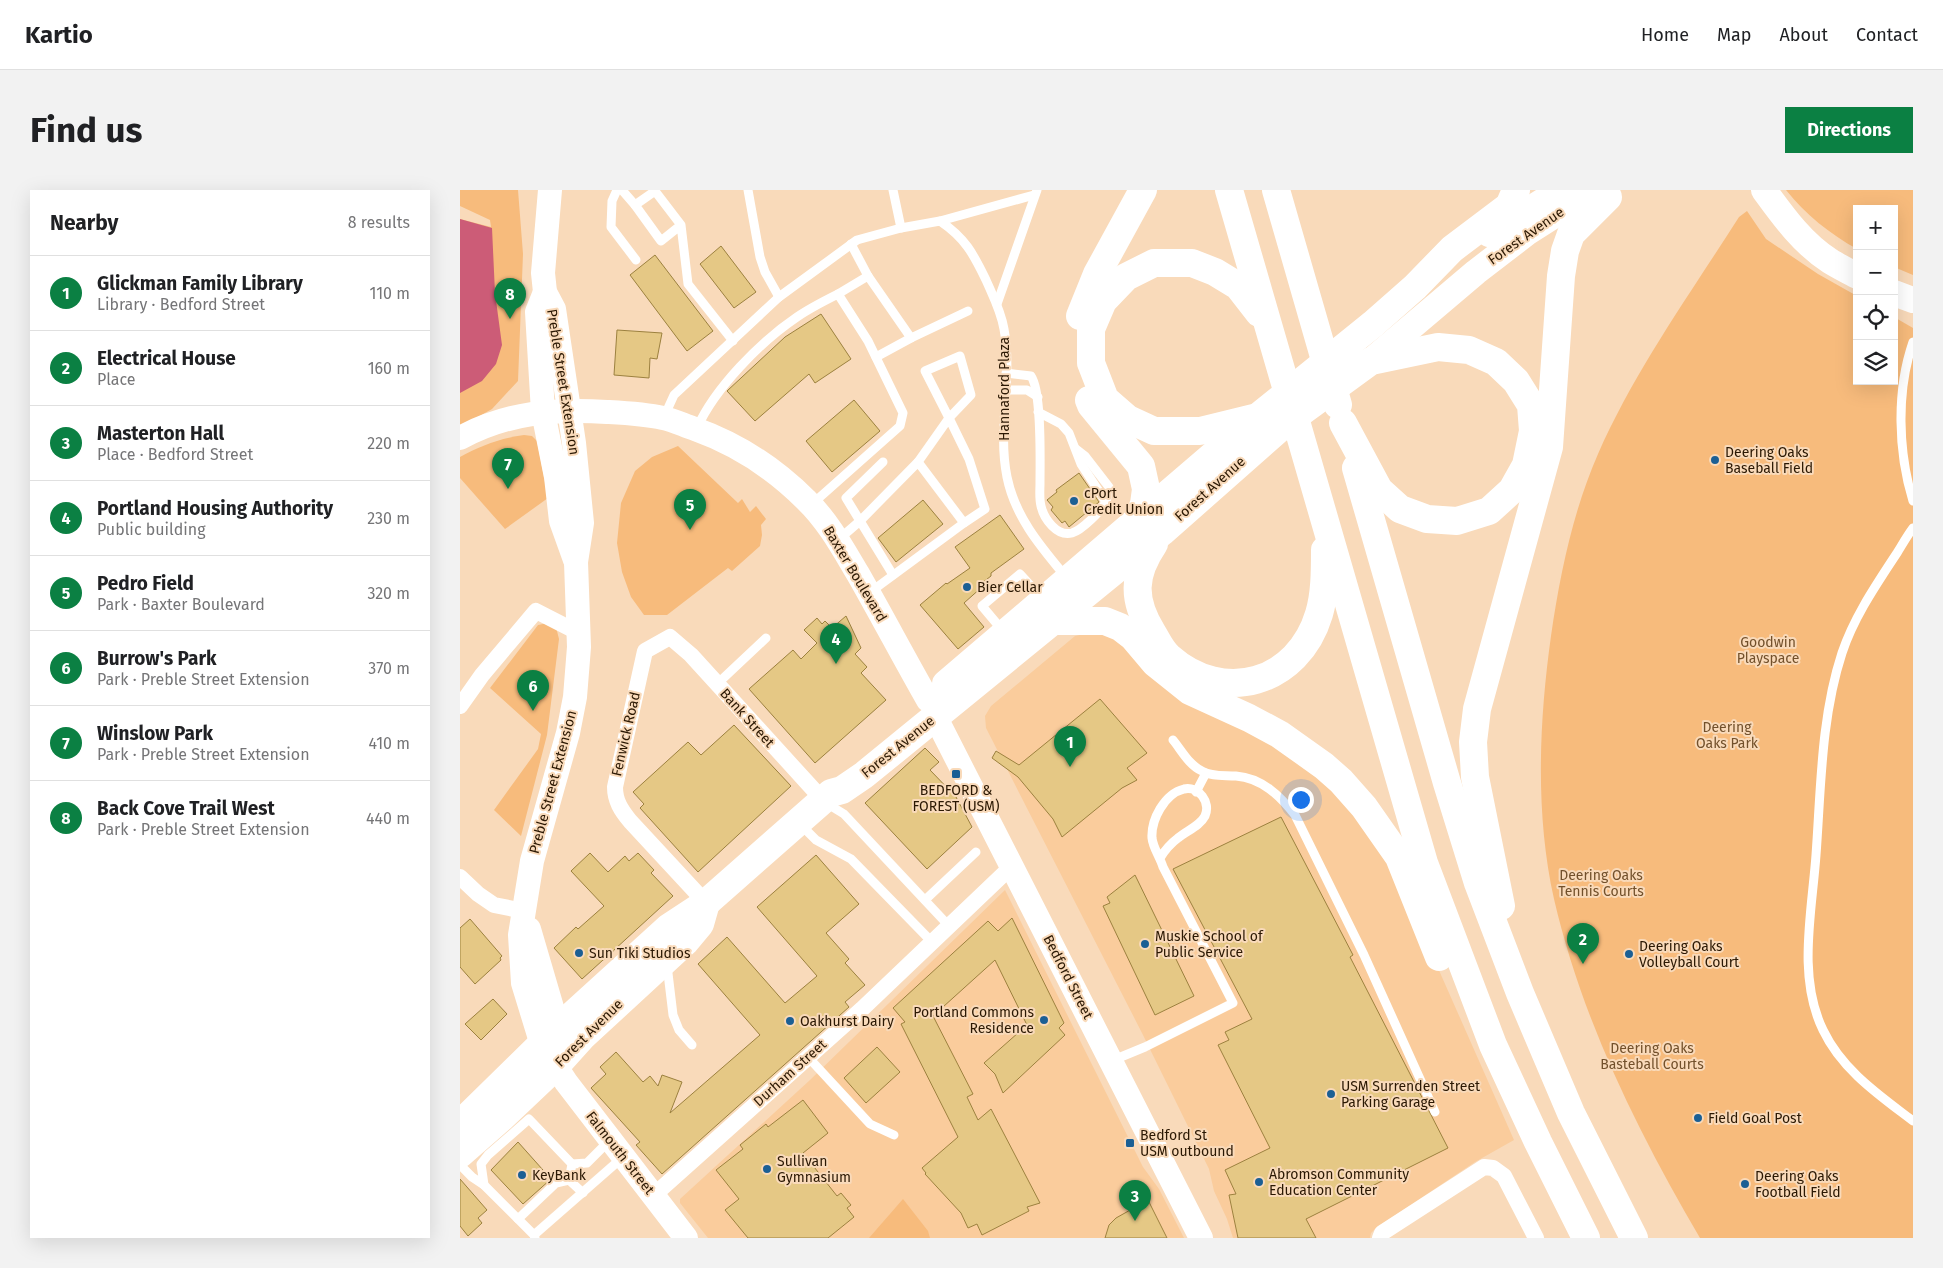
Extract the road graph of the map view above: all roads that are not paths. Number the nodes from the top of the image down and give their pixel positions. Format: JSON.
{"nodes":[{"id":1,"x":550,"y":190,"type":"edge"},
{"id":2,"x":617,"y":190,"type":"edge"},
{"id":3,"x":622,"y":190,"type":"edge"},
{"id":4,"x":748,"y":190,"type":"edge"},
{"id":5,"x":894,"y":190,"type":"edge"},
{"id":6,"x":1143,"y":190,"type":"edge"},
{"id":7,"x":1229,"y":190,"type":"edge"},
{"id":8,"x":1516,"y":190,"type":"edge"},
{"id":9,"x":1561,"y":190,"type":"edge"},
{"id":10,"x":1764,"y":190,"type":"edge"},
{"id":11,"x":1608,"y":192,"type":"edge"},
{"id":12,"x":1035,"y":193,"type":"edge"},
{"id":13,"x":1279,"y":194,"type":"edge"},
{"id":14,"x":635,"y":205,"type":"junction"},
{"id":15,"x":940,"y":221,"type":"junction"},
{"id":16,"x":681,"y":225,"type":"junction"},
{"id":17,"x":901,"y":228,"type":"junction"},
{"id":18,"x":851,"y":244,"type":"junction"},
{"id":19,"x":636,"y":260,"type":"dead end"},
{"id":20,"x":1853,"y":274,"type":"edge"},
{"id":21,"x":868,"y":276,"type":"junction"},
{"id":22,"x":1415,"y":287,"type":"junction"},
{"id":23,"x":545,"y":292,"type":"junction"},
{"id":24,"x":838,"y":294,"type":"junction"},
{"id":25,"x":1898,"y":294,"type":"edge"},
{"id":26,"x":779,"y":297,"type":"junction"},
{"id":27,"x":1913,"y":300,"type":"edge"},
{"id":28,"x":997,"y":304,"type":"junction"},
{"id":29,"x":968,"y":311,"type":"dead end"},
{"id":30,"x":1267,"y":325,"type":"junction"},
{"id":31,"x":911,"y":338,"type":"junction"},
{"id":32,"x":733,"y":341,"type":"junction"},
{"id":33,"x":1913,"y":342,"type":"edge"},
{"id":34,"x":876,"y":357,"type":"junction"},
{"id":35,"x":1371,"y":361,"type":"junction"},
{"id":36,"x":1006,"y":372,"type":"junction"},
{"id":37,"x":1006,"y":390,"type":"junction"},
{"id":38,"x":1038,"y":397,"type":"junction"},
{"id":39,"x":570,"y":411,"type":"junction"},
{"id":40,"x":544,"y":412,"type":"junction"},
{"id":41,"x":1038,"y":412,"type":"junction"},
{"id":42,"x":1259,"y":416,"type":"junction"},
{"id":43,"x":664,"y":418,"type":"junction"},
{"id":44,"x":949,"y":418,"type":"junction"},
{"id":45,"x":1343,"y":424,"type":"junction"},
{"id":46,"x":696,"y":430,"type":"junction"},
{"id":47,"x":460,"y":438,"type":"edge"},
{"id":48,"x":883,"y":462,"type":"dead end"},
{"id":49,"x":918,"y":462,"type":"junction"},
{"id":50,"x":1913,"y":501,"type":"edge"},
{"id":51,"x":811,"y":505,"type":"junction"},
{"id":52,"x":860,"y":521,"type":"junction"},
{"id":53,"x":1136,"y":522,"type":"junction"},
{"id":54,"x":964,"y":523,"type":"junction"},
{"id":55,"x":1326,"y":526,"type":"junction"},
{"id":56,"x":1913,"y":528,"type":"edge"},
{"id":57,"x":1162,"y":532,"type":"junction"},
{"id":58,"x":838,"y":540,"type":"junction"},
{"id":59,"x":576,"y":562,"type":"junction"},
{"id":60,"x":893,"y":575,"type":"junction"},
{"id":61,"x":1068,"y":579,"type":"junction"},
{"id":62,"x":869,"y":593,"type":"junction"},
{"id":63,"x":1048,"y":611,"type":"junction"},
{"id":64,"x":579,"y":633,"type":"junction"},
{"id":65,"x":670,"y":637,"type":"joint"},
{"id":66,"x":766,"y":638,"type":"dead end"},
{"id":67,"x":716,"y":685,"type":"junction"},
{"id":68,"x":460,"y":706,"type":"edge"},
{"id":69,"x":931,"y":708,"type":"junction"},
{"id":70,"x":1173,"y":740,"type":"dead end"},
{"id":71,"x":1206,"y":773,"type":"junction"},
{"id":72,"x":1196,"y":792,"type":"junction"},
{"id":73,"x":827,"y":797,"type":"junction"},
{"id":74,"x":798,"y":822,"type":"junction"},
{"id":75,"x":976,"y":852,"type":"dead end"},
{"id":76,"x":1160,"y":858,"type":"junction"},
{"id":77,"x":1012,"y":866,"type":"junction"},
{"id":78,"x":460,"y":876,"type":"edge"},
{"id":79,"x":925,"y":900,"type":"junction"},
{"id":80,"x":706,"y":903,"type":"junction"},
{"id":81,"x":524,"y":911,"type":"junction"},
{"id":82,"x":949,"y":926,"type":"junction"},
{"id":83,"x":932,"y":942,"type":"junction"},
{"id":84,"x":666,"y":960,"type":"junction"},
{"id":85,"x":1520,"y":993,"type":"junction"},
{"id":86,"x":692,"y":1045,"type":"dead end"},
{"id":87,"x":552,"y":1046,"type":"junction"},
{"id":88,"x":808,"y":1057,"type":"junction"},
{"id":89,"x":1111,"y":1062,"type":"junction"},
{"id":90,"x":1435,"y":1112,"type":"dead end"},
{"id":91,"x":1913,"y":1120,"type":"edge"},
{"id":92,"x":467,"y":1121,"type":"edge"},
{"id":93,"x":894,"y":1135,"type":"dead end"},
{"id":94,"x":1538,"y":1142,"type":"junction"},
{"id":95,"x":617,"y":1148,"type":"junction"},
{"id":96,"x":460,"y":1154,"type":"edge"},
{"id":97,"x":572,"y":1164,"type":"junction"},
{"id":98,"x":460,"y":1165,"type":"edge"},
{"id":99,"x":570,"y":1180,"type":"junction"},
{"id":100,"x":484,"y":1185,"type":"junction"},
{"id":101,"x":583,"y":1193,"type":"junction"},
{"id":102,"x":653,"y":1196,"type":"junction"},
{"id":103,"x":518,"y":1218,"type":"junction"},
{"id":104,"x":535,"y":1237,"type":"edge"},
{"id":105,"x":686,"y":1238,"type":"edge"},
{"id":106,"x":1201,"y":1238,"type":"edge"},
{"id":107,"x":1380,"y":1238,"type":"edge"},
{"id":108,"x":1536,"y":1238,"type":"edge"},
{"id":109,"x":1586,"y":1238,"type":"edge"},
{"id":110,"x":1634,"y":1238,"type":"edge"}],
"edges":[{"from":1,"to":23,"type":"main road","name":"Preble Street Extension"},
{"from":2,"to":19,"type":"lane"},
{"from":3,"to":14,"type":"lane"},
{"from":4,"to":26,"type":"lane"},
{"from":5,"to":17,"type":"lane"},
{"from":6,"to":53,"type":"highway"},
{"from":7,"to":30,"type":"highway"},
{"from":8,"to":22,"type":"highway"},
{"from":9,"to":22,"type":"main road","name":"Forest Avenue"},
{"from":10,"to":20,"type":"main road"},
{"from":11,"to":35,"type":"main road","name":"Forest Avenue"},
{"from":11,"to":85,"type":"highway"},
{"from":12,"to":15,"type":"lane"},
{"from":12,"to":28,"type":"lane"},
{"from":13,"to":45,"type":"highway"},
{"from":14,"to":16,"type":"lane"},
{"from":14,"to":16,"type":"lane"},
{"from":15,"to":17,"type":"lane"},
{"from":15,"to":28,"type":"lane","name":"Hannaford Plaza"},
{"from":16,"to":32,"type":"lane"},
{"from":17,"to":18,"type":"lane"},
{"from":18,"to":21,"type":"lane"},
{"from":18,"to":26,"type":"lane"},
{"from":21,"to":24,"type":"lane"},
{"from":21,"to":31,"type":"lane"},
{"from":22,"to":42,"type":"highway","name":"Forest Avenue"},
{"from":23,"to":39,"type":"main road","name":"Preble Street Extension"},
{"from":23,"to":40,"type":"main road","name":"Preble Street Extension"},
{"from":24,"to":34,"type":"lane"},
{"from":24,"to":46,"type":"lane"},
{"from":25,"to":27,"type":"main road"},
{"from":26,"to":32,"type":"lane"},
{"from":28,"to":36,"type":"lane","name":"Hannaford Plaza"},
{"from":29,"to":31,"type":"lane"},
{"from":30,"to":42,"type":"highway"},
{"from":30,"to":55,"type":"highway"},
{"from":31,"to":34,"type":"lane"},
{"from":32,"to":43,"type":"lane"},
{"from":33,"to":50,"type":"lane"},
{"from":34,"to":51,"type":"lane"},
{"from":35,"to":45,"type":"highway"},
{"from":35,"to":57,"type":"highway","name":"Forest Avenue"},
{"from":36,"to":37,"type":"lane","name":"Hannaford Plaza"},
{"from":36,"to":38,"type":"lane"},
{"from":37,"to":38,"type":"lane"},
{"from":37,"to":61,"type":"lane","name":"Hannaford Plaza"},
{"from":38,"to":41,"type":"lane"},
{"from":39,"to":40,"type":"main road","name":"Baxter Boulevard"},
{"from":39,"to":43,"type":"main road","name":"Baxter Boulevard"},
{"from":39,"to":59,"type":"main road","name":"Preble Street Extension"},
{"from":40,"to":47,"type":"main road","name":"Baxter Boulevard"},
{"from":40,"to":59,"type":"main road","name":"Preble Street Extension"},
{"from":41,"to":41,"type":"lane"},
{"from":42,"to":53,"type":"highway","name":"Forest Avenue"},
{"from":43,"to":46,"type":"main road","name":"Baxter Boulevard"},
{"from":44,"to":44,"type":"lane"},
{"from":44,"to":49,"type":"lane"},
{"from":44,"to":54,"type":"lane"},
{"from":45,"to":85,"type":"highway"},
{"from":46,"to":51,"type":"main road","name":"Baxter Boulevard"},
{"from":48,"to":52,"type":"lane"},
{"from":49,"to":52,"type":"lane"},
{"from":49,"to":54,"type":"lane"},
{"from":51,"to":58,"type":"main road","name":"Baxter Boulevard"},
{"from":52,"to":58,"type":"lane"},
{"from":52,"to":60,"type":"lane"},
{"from":53,"to":61,"type":"highway","name":"Forest Avenue"},
{"from":54,"to":60,"type":"lane"},
{"from":55,"to":57,"type":"highway"},
{"from":55,"to":94,"type":"highway"},
{"from":56,"to":91,"type":"lane"},
{"from":57,"to":63,"type":"highway","name":"Forest Avenue"},
{"from":58,"to":62,"type":"main road","name":"Baxter Boulevard"},
{"from":59,"to":64,"type":"main road","name":"Preble Street Extension"},
{"from":60,"to":62,"type":"lane"},
{"from":61,"to":63,"type":"highway","name":"Forest Avenue"},
{"from":62,"to":69,"type":"main road","name":"Baxter Boulevard"},
{"from":63,"to":69,"type":"highway","name":"Forest Avenue"},
{"from":63,"to":69,"type":"highway","name":"Forest Avenue"},
{"from":63,"to":94,"type":"highway"},
{"from":64,"to":68,"type":"street"},
{"from":64,"to":81,"type":"main road","name":"Preble Street Extension"},
{"from":65,"to":67,"type":"street","name":"Bank Street"},
{"from":65,"to":80,"type":"street","name":"Fenwick Road"},
{"from":66,"to":67,"type":"lane"},
{"from":67,"to":73,"type":"street","name":"Bank Street"},
{"from":69,"to":73,"type":"highway","name":"Forest Avenue"},
{"from":69,"to":77,"type":"main road","name":"Bedford Street"},
{"from":70,"to":71,"type":"lane"},
{"from":71,"to":72,"type":"lane"},
{"from":71,"to":90,"type":"lane"},
{"from":72,"to":76,"type":"lane"},
{"from":72,"to":76,"type":"lane"},
{"from":73,"to":74,"type":"highway","name":"Forest Avenue"},
{"from":73,"to":79,"type":"lane"},
{"from":74,"to":80,"type":"highway","name":"Forest Avenue"},
{"from":74,"to":83,"type":"lane"},
{"from":75,"to":79,"type":"lane"},
{"from":76,"to":89,"type":"lane"},
{"from":77,"to":82,"type":"street","name":"Durham Street"},
{"from":77,"to":89,"type":"main road","name":"Bedford Street"},
{"from":78,"to":81,"type":"street"},
{"from":79,"to":82,"type":"lane"},
{"from":80,"to":84,"type":"highway","name":"Forest Avenue"},
{"from":80,"to":87,"type":"highway","name":"Forest Avenue"},
{"from":81,"to":87,"type":"main road","name":"Preble Street Extension"},
{"from":82,"to":83,"type":"street","name":"Durham Street"},
{"from":83,"to":88,"type":"street","name":"Durham Street"},
{"from":84,"to":86,"type":"lane"},
{"from":84,"to":87,"type":"highway","name":"Forest Avenue"},
{"from":85,"to":110,"type":"highway"},
{"from":87,"to":92,"type":"highway","name":"Forest Avenue"},
{"from":87,"to":95,"type":"main road","name":"Falmouth Street"},
{"from":88,"to":93,"type":"lane"},
{"from":88,"to":102,"type":"street","name":"Durham Street"},
{"from":89,"to":106,"type":"main road","name":"Bedford Street"},
{"from":92,"to":96,"type":"highway","name":"Forest Avenue"},
{"from":94,"to":109,"type":"highway"},
{"from":95,"to":97,"type":"lane"},
{"from":95,"to":101,"type":"lane"},
{"from":95,"to":102,"type":"main road","name":"Falmouth Street"},
{"from":97,"to":99,"type":"lane"},
{"from":97,"to":100,"type":"lane"},
{"from":98,"to":100,"type":"lane"},
{"from":99,"to":101,"type":"lane"},
{"from":99,"to":103,"type":"lane"},
{"from":100,"to":103,"type":"lane"},
{"from":101,"to":104,"type":"lane"},
{"from":102,"to":105,"type":"main road","name":"Falmouth Street"},
{"from":103,"to":104,"type":"lane"},
{"from":107,"to":108,"type":"street"}]}
